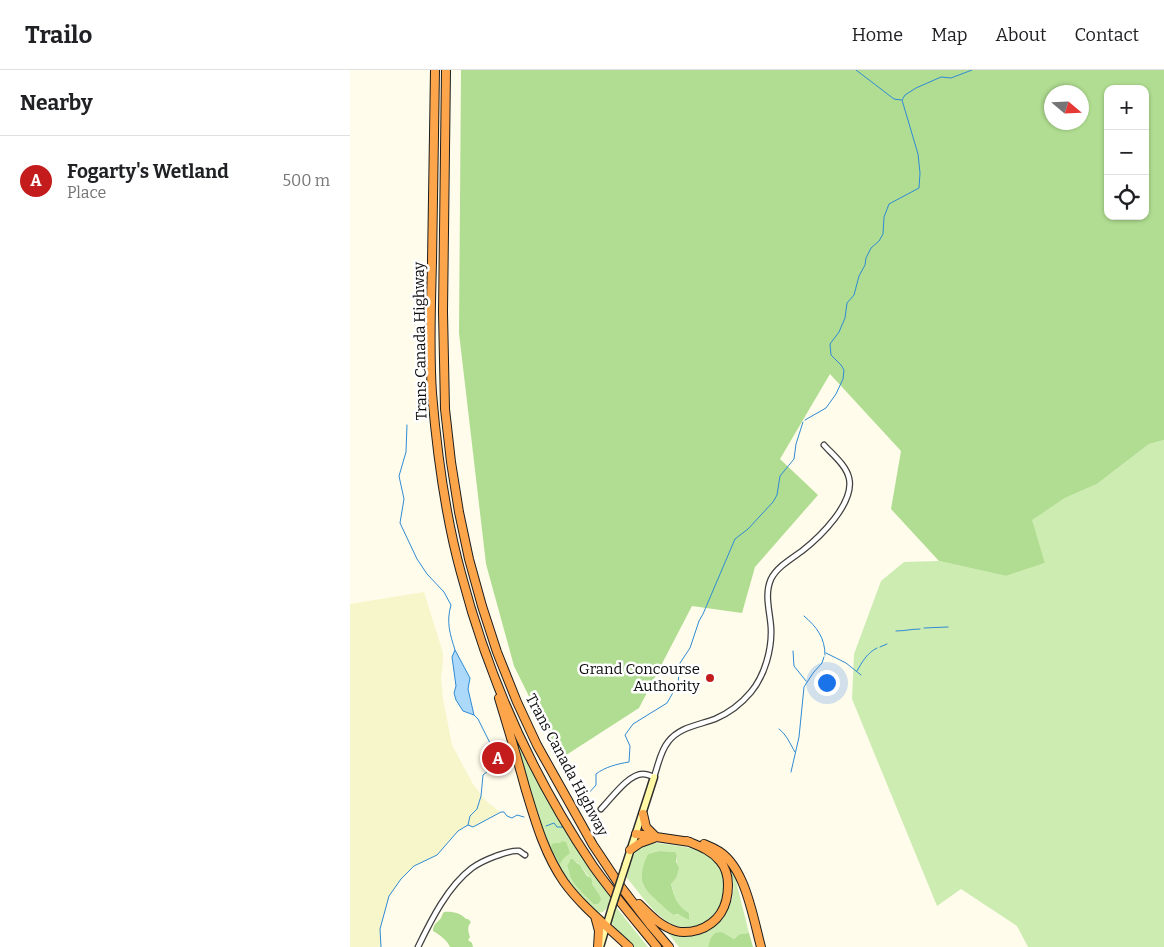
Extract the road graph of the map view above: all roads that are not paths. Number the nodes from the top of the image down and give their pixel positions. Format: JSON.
{"nodes":[{"id":1,"x":435,"y":70,"type":"edge"},
{"id":2,"x":446,"y":70,"type":"edge"},
{"id":3,"x":824,"y":445,"type":"dead end"},
{"id":4,"x":482,"y":643,"type":"junction"},
{"id":5,"x":654,"y":777,"type":"junction"},
{"id":6,"x":601,"y":809,"type":"dead end"},
{"id":7,"x":642,"y":814,"type":"junction"},
{"id":8,"x":636,"y":834,"type":"junction"},
{"id":9,"x":656,"y":837,"type":"junction"},
{"id":10,"x":687,"y":841,"type":"junction"},
{"id":11,"x":630,"y":850,"type":"junction"},
{"id":12,"x":525,"y":855,"type":"dead end"},
{"id":13,"x":621,"y":887,"type":"junction"},
{"id":14,"x":595,"y":916,"type":"junction"},
{"id":15,"x":606,"y":926,"type":"junction"},
{"id":16,"x":418,"y":947,"type":"edge"},
{"id":17,"x":599,"y":947,"type":"edge"},
{"id":18,"x":629,"y":947,"type":"edge"},
{"id":19,"x":657,"y":947,"type":"edge"},
{"id":20,"x":669,"y":947,"type":"edge"},
{"id":21,"x":761,"y":947,"type":"edge"}],
"edges":[{"from":1,"to":4,"type":"highway","name":"Trans Canada Highway"},
{"from":2,"to":13,"type":"highway","name":"Trans Canada Highway"},
{"from":3,"to":5,"type":"street"},
{"from":4,"to":14,"type":"highway"},
{"from":4,"to":19,"type":"highway","name":"Trans Canada Highway"},
{"from":5,"to":6,"type":"street"},
{"from":5,"to":7,"type":"main road"},
{"from":7,"to":8,"type":"main road"},
{"from":7,"to":9,"type":"highway"},
{"from":8,"to":9,"type":"highway"},
{"from":8,"to":11,"type":"main road"},
{"from":9,"to":10,"type":"highway"},
{"from":9,"to":11,"type":"highway"},
{"from":10,"to":13,"type":"highway"},
{"from":10,"to":21,"type":"highway"},
{"from":11,"to":15,"type":"main road","bridge":true},
{"from":12,"to":16,"type":"street"},
{"from":13,"to":20,"type":"highway","name":"Trans Canada Highway"},
{"from":14,"to":15,"type":"highway"},
{"from":14,"to":17,"type":"highway"},
{"from":15,"to":17,"type":"main road"},
{"from":15,"to":18,"type":"highway"}]}
